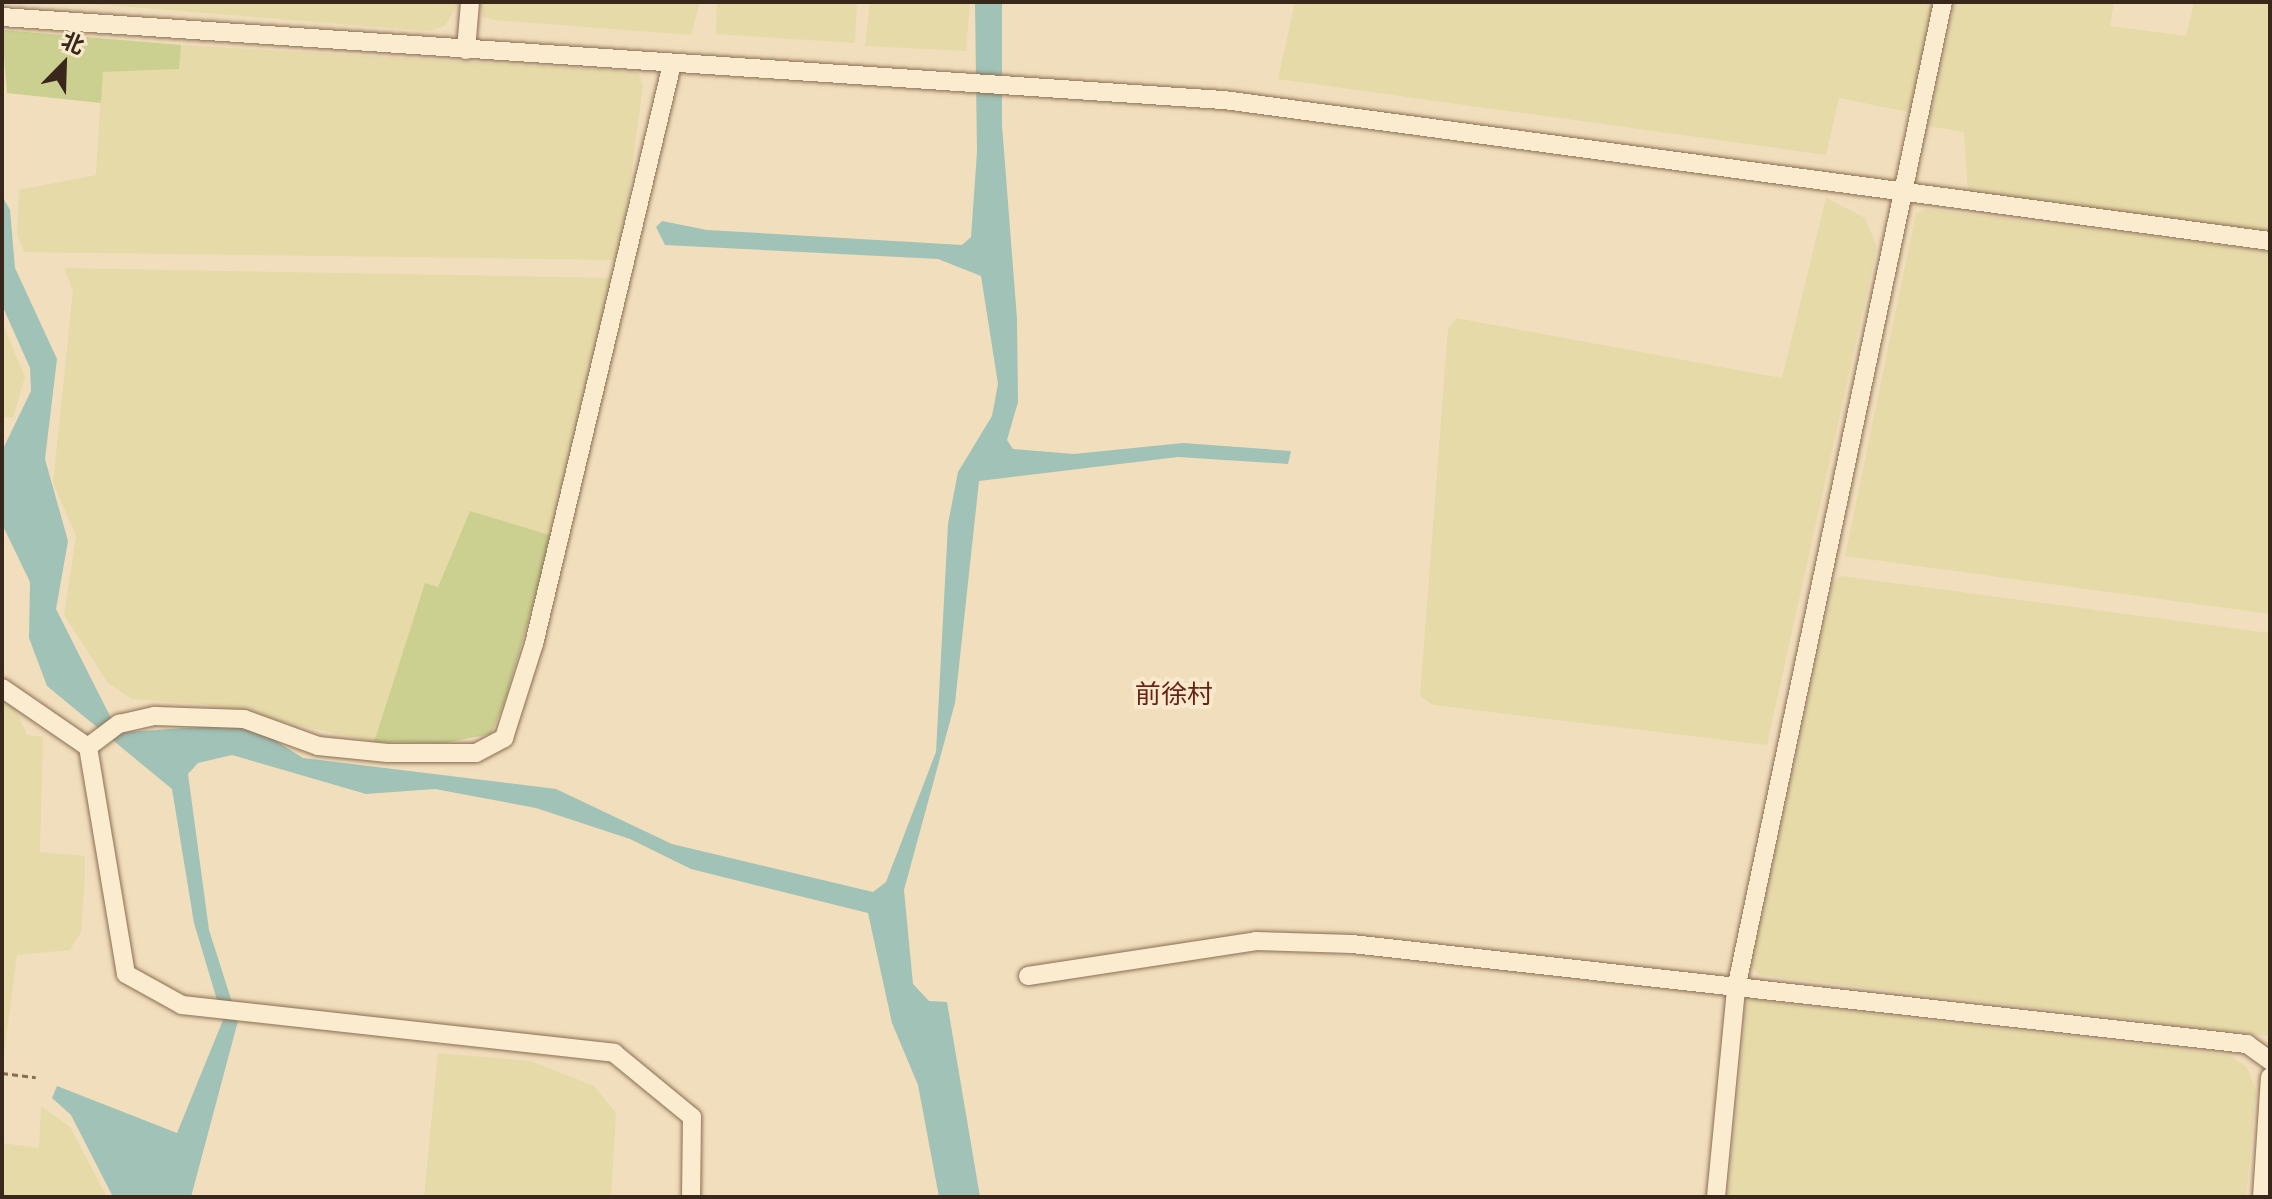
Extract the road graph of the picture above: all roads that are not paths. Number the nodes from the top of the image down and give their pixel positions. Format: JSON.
{"nodes":[{"id":1,"x":470,"y":2,"type":"edge"},
{"id":2,"x":1943,"y":2,"type":"edge"},
{"id":3,"x":2,"y":17,"type":"edge"},
{"id":4,"x":466,"y":50,"type":"junction"},
{"id":5,"x":672,"y":64,"type":"junction"},
{"id":6,"x":1900,"y":196,"type":"junction"},
{"id":7,"x":2270,"y":241,"type":"edge"},
{"id":8,"x":2,"y":688,"type":"edge"},
{"id":9,"x":88,"y":747,"type":"junction"},
{"id":10,"x":1028,"y":976,"type":"dead end"},
{"id":11,"x":1736,"y":989,"type":"junction"},
{"id":12,"x":2270,"y":1061,"type":"edge"},
{"id":13,"x":2270,"y":1077,"type":"edge"},
{"id":14,"x":691,"y":1197,"type":"edge"},
{"id":15,"x":1716,"y":1197,"type":"edge"},
{"id":16,"x":2262,"y":1197,"type":"edge"}],
"edges":[{"from":1,"to":4,"type":"street"},
{"from":2,"to":6,"type":"street"},
{"from":3,"to":4,"type":"street"},
{"from":4,"to":5,"type":"street"},
{"from":5,"to":6,"type":"street"},
{"from":5,"to":9,"type":"street"},
{"from":6,"to":7,"type":"street"},
{"from":6,"to":11,"type":"street"},
{"from":8,"to":9,"type":"street"},
{"from":9,"to":14,"type":"street"},
{"from":10,"to":11,"type":"street"},
{"from":11,"to":12,"type":"street"},
{"from":11,"to":15,"type":"street"},
{"from":13,"to":16,"type":"street"}]}
